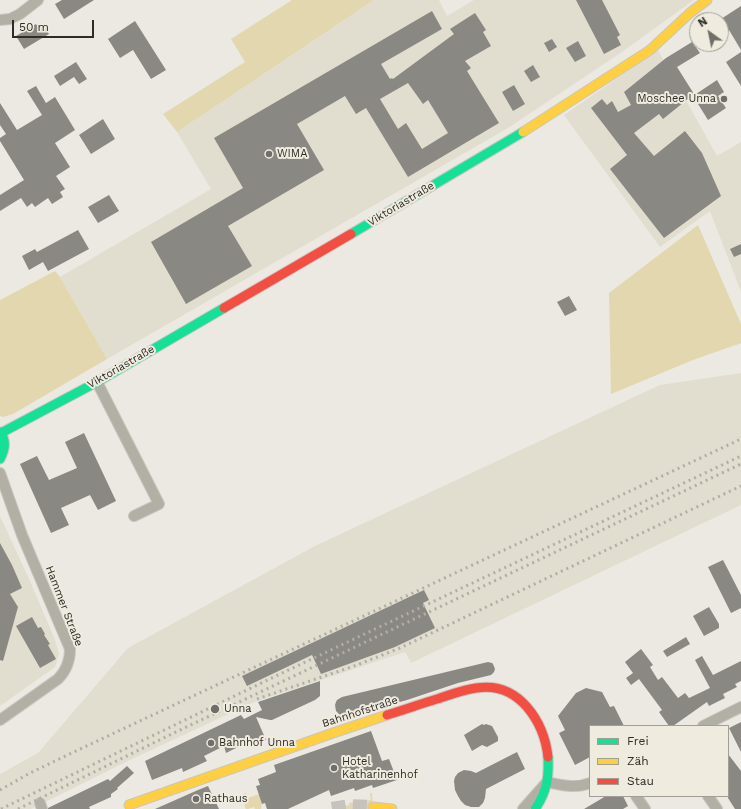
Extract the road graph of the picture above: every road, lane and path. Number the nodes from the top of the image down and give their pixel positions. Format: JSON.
{"nodes":[{"id":1,"x":38,"y":0,"type":"edge"},
{"id":2,"x":707,"y":0,"type":"edge"},
{"id":3,"x":0,"y":20,"type":"edge"},
{"id":4,"x":98,"y":382,"type":"junction"},
{"id":5,"x":82,"y":390,"type":"junction"},
{"id":6,"x":24,"y":431,"type":"dead end"},
{"id":7,"x":2,"y":435,"type":"edge"},
{"id":8,"x":15,"y":436,"type":"dead end"},
{"id":9,"x":0,"y":459,"type":"edge"},
{"id":10,"x":0,"y":473,"type":"edge"},
{"id":11,"x":134,"y":516,"type":"dead end"},
{"id":12,"x":741,"y":707,"type":"edge"},
{"id":13,"x":0,"y":720,"type":"edge"},
{"id":14,"x":705,"y":725,"type":"edge"},
{"id":15,"x":547,"y":782,"type":"junction"},
{"id":16,"x":589,"y":783,"type":"edge"},
{"id":17,"x":637,"y":797,"type":"edge"},
{"id":18,"x":709,"y":797,"type":"edge"},
{"id":19,"x":126,"y":807,"type":"edge"},
{"id":20,"x":373,"y":807,"type":"dead end"},
{"id":21,"x":392,"y":809,"type":"edge"},
{"id":22,"x":523,"y":809,"type":"edge"},
{"id":23,"x":535,"y":809,"type":"edge"},
{"id":24,"x":645,"y":809,"type":"edge"},
{"id":25,"x":717,"y":809,"type":"edge"}],
"edges":[{"from":1,"to":3,"type":"street"},
{"from":2,"to":4,"type":"street","name":"Viktoriastraße"},
{"from":4,"to":5,"type":"street","name":"Viktoriastraße"},
{"from":4,"to":11,"type":"street"},
{"from":5,"to":6,"type":"street","name":"Viktoriastraße"},
{"from":5,"to":7,"type":"street","name":"Viktoriastraße"},
{"from":7,"to":8,"type":"street"},
{"from":7,"to":9,"type":"street"},
{"from":10,"to":13,"type":"street","name":"Hammer Straße"},
{"from":12,"to":14,"type":"street"},
{"from":15,"to":16,"type":"street"},
{"from":15,"to":19,"type":"street","name":"Bahnhofstraße"},
{"from":15,"to":22,"type":"street"},
{"from":15,"to":23,"type":"street","name":"Bahnhofstraße"},
{"from":17,"to":24,"type":"street"},
{"from":18,"to":25,"type":"street"},
{"from":20,"to":21,"type":"street"}]}
